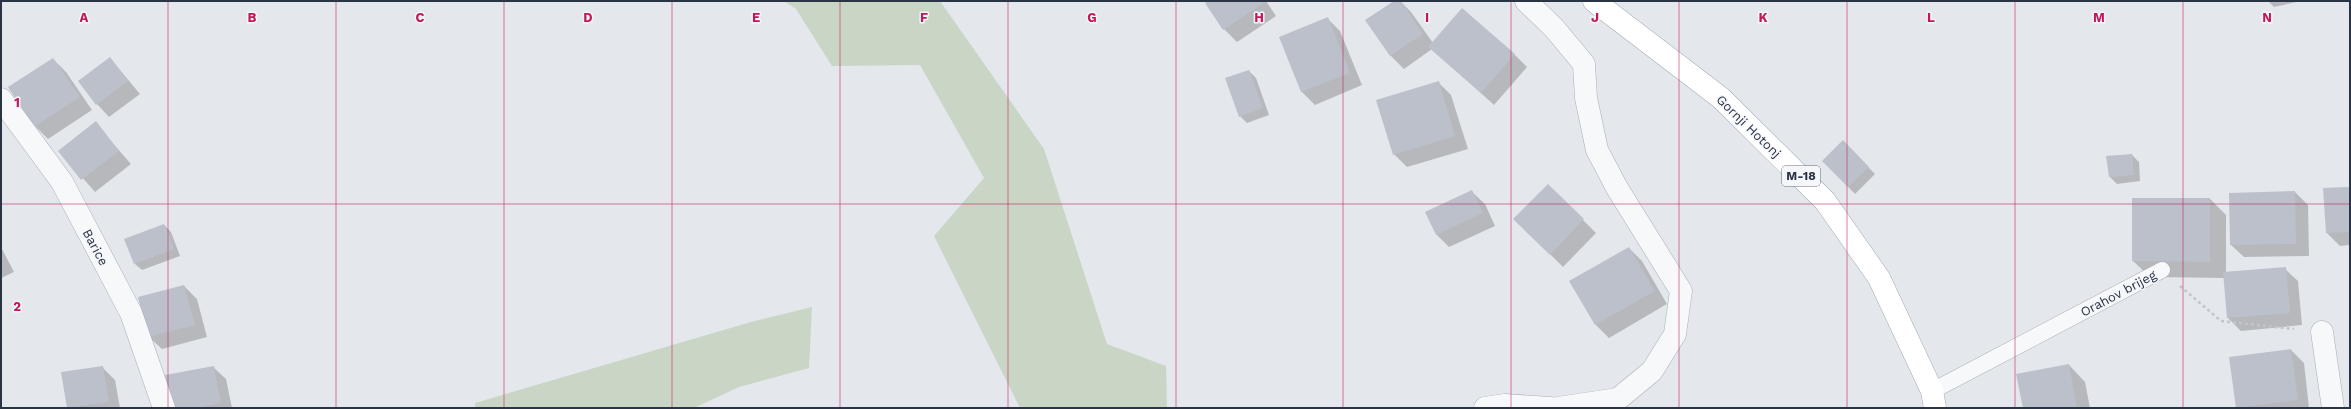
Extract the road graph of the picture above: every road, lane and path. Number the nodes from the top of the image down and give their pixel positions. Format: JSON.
{"nodes":[{"id":1,"x":1526,"y":1,"type":"edge"},
{"id":2,"x":1594,"y":1,"type":"edge"},
{"id":3,"x":1,"y":99,"type":"edge"},
{"id":4,"x":2162,"y":270,"type":"joint"},
{"id":5,"x":2322,"y":332,"type":"joint"},
{"id":6,"x":1933,"y":400,"type":"edge"},
{"id":7,"x":164,"y":408,"type":"edge"},
{"id":8,"x":1485,"y":408,"type":"edge"},
{"id":9,"x":1550,"y":408,"type":"edge"},
{"id":10,"x":1558,"y":408,"type":"edge"},
{"id":11,"x":2333,"y":408,"type":"edge"}],
"edges":[{"from":1,"to":10,"type":"street"},
{"from":2,"to":6,"type":"main road","name":"Gornji Hotonj","number":"M-18"},
{"from":3,"to":7,"type":"street","name":"Barice"},
{"from":4,"to":5,"type":"path","name":"Orahov brijeg"},
{"from":4,"to":6,"type":"lane","name":"Orahov brijeg"},
{"from":5,"to":11,"type":"street"},
{"from":8,"to":9,"type":"street"}]}
